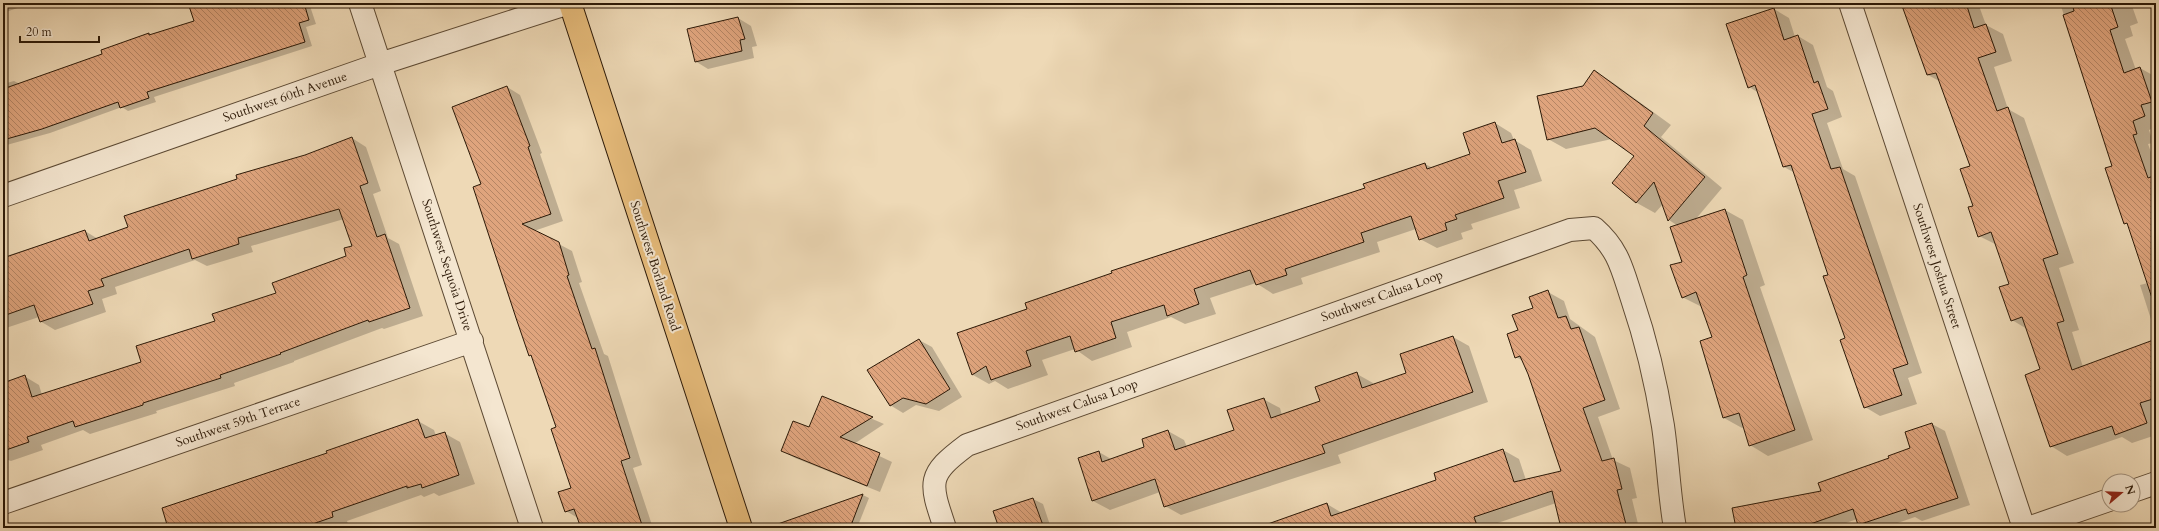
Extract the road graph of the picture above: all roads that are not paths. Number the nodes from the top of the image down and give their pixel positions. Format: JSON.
{"nodes":[{"id":1,"x":360,"y":3,"type":"edge"},
{"id":2,"x":570,"y":3,"type":"edge"},
{"id":3,"x":1850,"y":3,"type":"edge"},
{"id":4,"x":380,"y":64,"type":"junction"},
{"id":5,"x":3,"y":196,"type":"edge"},
{"id":6,"x":472,"y":341,"type":"junction"},
{"id":7,"x":2156,"y":484,"type":"edge"},
{"id":8,"x":2141,"y":489,"type":"edge"},
{"id":9,"x":3,"y":502,"type":"edge"},
{"id":10,"x":2101,"y":503,"type":"edge"},
{"id":11,"x":532,"y":528,"type":"edge"},
{"id":12,"x":741,"y":528,"type":"edge"},
{"id":13,"x":945,"y":528,"type":"edge"},
{"id":14,"x":1675,"y":528,"type":"edge"},
{"id":15,"x":2024,"y":528,"type":"edge"},
{"id":16,"x":2028,"y":528,"type":"edge"}],
"edges":[{"from":1,"to":4,"type":"street","name":"Southwest Sequoia Drive"},
{"from":2,"to":4,"type":"street","name":"Southwest 60th Avenue"},
{"from":2,"to":12,"type":"main road","name":"Southwest Borland Road"},
{"from":3,"to":15,"type":"street","name":"Southwest Joshua Street"},
{"from":4,"to":5,"type":"street","name":"Southwest 60th Avenue"},
{"from":4,"to":6,"type":"street","name":"Southwest Sequoia Drive"},
{"from":6,"to":9,"type":"street","name":"Southwest 59th Terrace"},
{"from":6,"to":11,"type":"street","name":"Southwest Sequoia Drive"},
{"from":7,"to":8,"type":"street"},
{"from":10,"to":16,"type":"street"},
{"from":13,"to":14,"type":"street","name":"Southwest Calusa Loop"}]}
